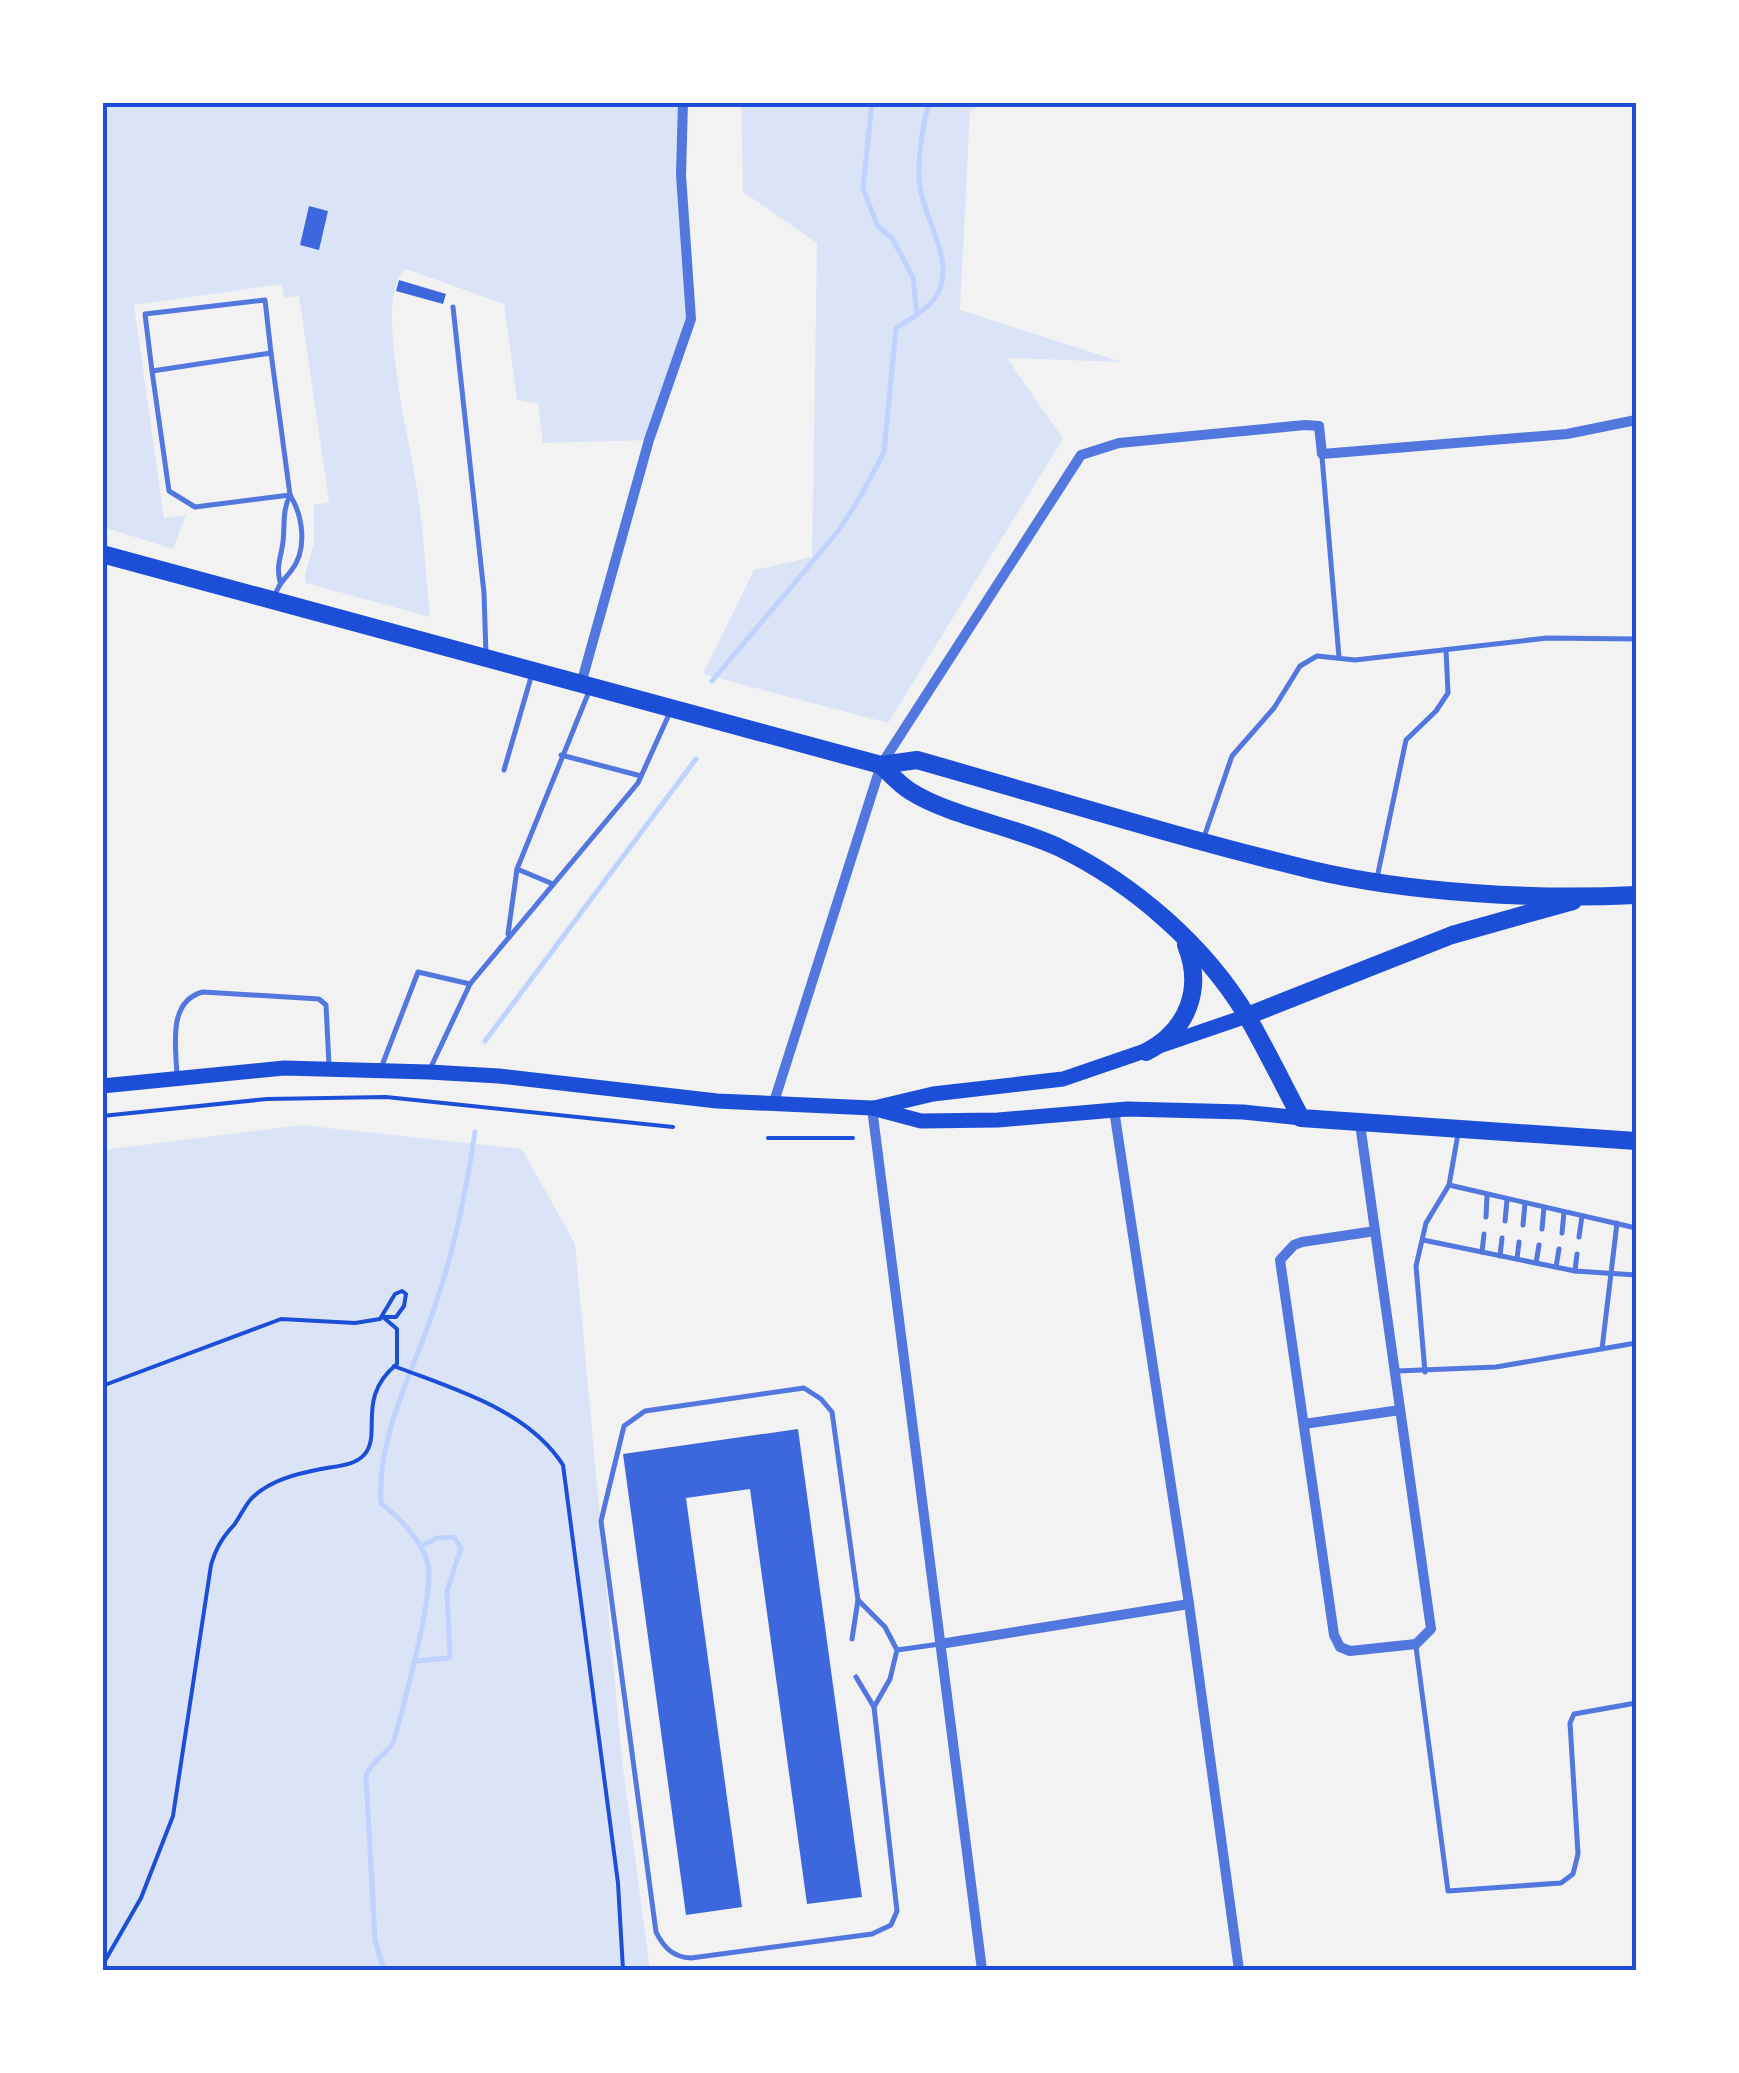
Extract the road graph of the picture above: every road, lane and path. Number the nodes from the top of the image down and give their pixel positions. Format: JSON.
{"nodes":[{"id":1,"x":682,"y":102,"type":"edge"},
{"id":2,"x":453,"y":308,"type":"dead end"},
{"id":3,"x":272,"y":353,"type":"junction"},
{"id":4,"x":152,"y":370,"type":"junction"},
{"id":5,"x":1636,"y":420,"type":"edge"},
{"id":6,"x":1322,"y":454,"type":"junction"},
{"id":7,"x":290,"y":495,"type":"junction"},
{"id":8,"x":102,"y":554,"type":"edge"},
{"id":9,"x":280,"y":582,"type":"junction"},
{"id":10,"x":272,"y":600,"type":"junction"},
{"id":11,"x":1636,"y":639,"type":"edge"},
{"id":12,"x":1446,"y":650,"type":"junction"},
{"id":13,"x":1340,"y":657,"type":"junction"},
{"id":14,"x":486,"y":658,"type":"junction"},
{"id":15,"x":532,"y":671,"type":"junction"},
{"id":16,"x":586,"y":685,"type":"junction"},
{"id":17,"x":671,"y":708,"type":"junction"},
{"id":18,"x":561,"y":756,"type":"junction"},
{"id":19,"x":881,"y":765,"type":"junction"},
{"id":20,"x":504,"y":770,"type":"dead end"},
{"id":21,"x":642,"y":776,"type":"junction"},
{"id":22,"x":1204,"y":840,"type":"junction"},
{"id":23,"x":517,"y":869,"type":"junction"},
{"id":24,"x":1376,"y":881,"type":"junction"},
{"id":25,"x":553,"y":884,"type":"junction"},
{"id":26,"x":1636,"y":895,"type":"edge"},
{"id":27,"x":1604,"y":896,"type":"junction"},
{"id":28,"x":508,"y":936,"type":"junction"},
{"id":29,"x":1181,"y":936,"type":"junction"},
{"id":30,"x":470,"y":984,"type":"junction"},
{"id":31,"x":1247,"y":1016,"type":"junction"},
{"id":32,"x":1146,"y":1052,"type":"junction"},
{"id":33,"x":329,"y":1069,"type":"junction"},
{"id":34,"x":380,"y":1070,"type":"junction"},
{"id":35,"x":429,"y":1072,"type":"junction"},
{"id":36,"x":177,"y":1079,"type":"junction"},
{"id":37,"x":102,"y":1086,"type":"edge"},
{"id":38,"x":773,"y":1105,"type":"junction"},
{"id":39,"x":872,"y":1108,"type":"junction"},
{"id":40,"x":1114,"y":1110,"type":"junction"},
{"id":41,"x":102,"y":1116,"type":"edge"},
{"id":42,"x":1301,"y":1118,"type":"junction"},
{"id":43,"x":1360,"y":1124,"type":"junction"},
{"id":44,"x":673,"y":1128,"type":"dead end"},
{"id":45,"x":1459,"y":1130,"type":"junction"},
{"id":46,"x":768,"y":1138,"type":"dead end"},
{"id":47,"x":852,"y":1138,"type":"dead end"},
{"id":48,"x":1636,"y":1141,"type":"edge"},
{"id":49,"x":1449,"y":1184,"type":"junction"},
{"id":50,"x":1487,"y":1195,"type":"junction"},
{"id":51,"x":1506,"y":1199,"type":"junction"},
{"id":52,"x":1525,"y":1203,"type":"junction"},
{"id":53,"x":1544,"y":1208,"type":"junction"},
{"id":54,"x":1564,"y":1212,"type":"junction"},
{"id":55,"x":1582,"y":1216,"type":"junction"},
{"id":56,"x":1486,"y":1218,"type":"dead end"},
{"id":57,"x":1505,"y":1222,"type":"dead end"},
{"id":58,"x":1617,"y":1223,"type":"junction"},
{"id":59,"x":1523,"y":1225,"type":"dead end"},
{"id":60,"x":1636,"y":1228,"type":"edge"},
{"id":61,"x":1542,"y":1229,"type":"dead end"},
{"id":62,"x":1375,"y":1231,"type":"junction"},
{"id":63,"x":1562,"y":1232,"type":"dead end"},
{"id":64,"x":1484,"y":1234,"type":"dead end"},
{"id":65,"x":1579,"y":1237,"type":"dead end"},
{"id":66,"x":1502,"y":1238,"type":"dead end"},
{"id":67,"x":1422,"y":1240,"type":"junction"},
{"id":68,"x":1520,"y":1242,"type":"dead end"},
{"id":69,"x":1539,"y":1245,"type":"dead end"},
{"id":70,"x":1559,"y":1249,"type":"dead end"},
{"id":71,"x":1482,"y":1252,"type":"junction"},
{"id":72,"x":1577,"y":1254,"type":"dead end"},
{"id":73,"x":1500,"y":1256,"type":"junction"},
{"id":74,"x":1517,"y":1259,"type":"junction"},
{"id":75,"x":1536,"y":1263,"type":"junction"},
{"id":76,"x":1556,"y":1267,"type":"junction"},
{"id":77,"x":1575,"y":1271,"type":"junction"},
{"id":78,"x":1636,"y":1275,"type":"edge"},
{"id":79,"x":1610,"y":1276,"type":"junction"},
{"id":80,"x":1636,"y":1343,"type":"edge"},
{"id":81,"x":1602,"y":1349,"type":"junction"},
{"id":82,"x":396,"y":1367,"type":"junction"},
{"id":83,"x":1397,"y":1371,"type":"junction"},
{"id":84,"x":1425,"y":1372,"type":"junction"},
{"id":85,"x":102,"y":1386,"type":"edge"},
{"id":86,"x":1400,"y":1410,"type":"junction"},
{"id":87,"x":1304,"y":1424,"type":"junction"},
{"id":88,"x":858,"y":1600,"type":"junction"},
{"id":89,"x":1189,"y":1604,"type":"junction"},
{"id":90,"x":852,"y":1639,"type":"dead end"},
{"id":91,"x":940,"y":1644,"type":"junction"},
{"id":92,"x":1416,"y":1644,"type":"junction"},
{"id":93,"x":897,"y":1650,"type":"junction"},
{"id":94,"x":856,"y":1677,"type":"dead end"},
{"id":95,"x":1636,"y":1703,"type":"edge"},
{"id":96,"x":874,"y":1707,"type":"junction"},
{"id":97,"x":102,"y":1966,"type":"edge"},
{"id":98,"x":623,"y":1970,"type":"edge"},
{"id":99,"x":982,"y":1970,"type":"edge"},
{"id":100,"x":1239,"y":1970,"type":"edge"}],
"edges":[{"from":1,"to":16,"type":"street"},
{"from":2,"to":14,"type":"lane"},
{"from":3,"to":4,"type":"lane"},
{"from":3,"to":4,"type":"lane"},
{"from":3,"to":7,"type":"lane"},
{"from":4,"to":7,"type":"lane"},
{"from":5,"to":6,"type":"street"},
{"from":6,"to":13,"type":"lane"},
{"from":6,"to":19,"type":"street"},
{"from":7,"to":9,"type":"lane"},
{"from":7,"to":9,"type":"lane"},
{"from":8,"to":10,"type":"main road"},
{"from":9,"to":10,"type":"lane"},
{"from":10,"to":14,"type":"main road"},
{"from":11,"to":12,"type":"lane"},
{"from":12,"to":13,"type":"lane"},
{"from":12,"to":24,"type":"lane"},
{"from":13,"to":22,"type":"lane"},
{"from":14,"to":15,"type":"main road"},
{"from":15,"to":16,"type":"main road"},
{"from":15,"to":20,"type":"lane"},
{"from":16,"to":17,"type":"main road"},
{"from":16,"to":18,"type":"lane"},
{"from":17,"to":19,"type":"main road"},
{"from":17,"to":21,"type":"lane"},
{"from":18,"to":21,"type":"lane"},
{"from":18,"to":23,"type":"lane"},
{"from":19,"to":22,"type":"main road"},
{"from":19,"to":29,"type":"main road"},
{"from":19,"to":38,"type":"street"},
{"from":21,"to":25,"type":"lane"},
{"from":22,"to":24,"type":"main road"},
{"from":23,"to":25,"type":"lane"},
{"from":23,"to":28,"type":"lane"},
{"from":24,"to":27,"type":"main road"},
{"from":25,"to":28,"type":"lane"},
{"from":26,"to":27,"type":"main road"},
{"from":27,"to":31,"type":"main road"},
{"from":28,"to":30,"type":"lane"},
{"from":29,"to":31,"type":"main road"},
{"from":29,"to":32,"type":"main road"},
{"from":30,"to":34,"type":"lane"},
{"from":30,"to":35,"type":"lane"},
{"from":31,"to":32,"type":"main road"},
{"from":31,"to":42,"type":"main road"},
{"from":32,"to":39,"type":"main road"},
{"from":33,"to":34,"type":"main road"},
{"from":33,"to":36,"type":"main road"},
{"from":33,"to":36,"type":"lane"},
{"from":34,"to":35,"type":"main road"},
{"from":35,"to":38,"type":"main road"},
{"from":36,"to":37,"type":"main road"},
{"from":38,"to":39,"type":"main road"},
{"from":39,"to":40,"type":"main road"},
{"from":39,"to":91,"type":"street"},
{"from":40,"to":42,"type":"main road"},
{"from":40,"to":89,"type":"street"},
{"from":41,"to":44,"type":"path"},
{"from":42,"to":43,"type":"main road"},
{"from":43,"to":45,"type":"main road"},
{"from":43,"to":62,"type":"street"},
{"from":45,"to":48,"type":"main road"},
{"from":45,"to":49,"type":"lane"},
{"from":46,"to":47,"type":"path"},
{"from":49,"to":50,"type":"lane"},
{"from":49,"to":67,"type":"lane"},
{"from":50,"to":51,"type":"lane"},
{"from":50,"to":56,"type":"lane"},
{"from":51,"to":52,"type":"lane"},
{"from":51,"to":57,"type":"lane"},
{"from":52,"to":53,"type":"lane"},
{"from":52,"to":59,"type":"lane"},
{"from":53,"to":54,"type":"lane"},
{"from":53,"to":61,"type":"lane"},
{"from":54,"to":55,"type":"lane"},
{"from":54,"to":63,"type":"lane"},
{"from":55,"to":58,"type":"lane"},
{"from":55,"to":65,"type":"lane"},
{"from":58,"to":60,"type":"lane"},
{"from":58,"to":79,"type":"lane"},
{"from":62,"to":83,"type":"street"},
{"from":62,"to":87,"type":"street"},
{"from":64,"to":71,"type":"lane"},
{"from":66,"to":73,"type":"lane"},
{"from":67,"to":71,"type":"lane"},
{"from":67,"to":84,"type":"lane"},
{"from":68,"to":74,"type":"lane"},
{"from":69,"to":75,"type":"lane"},
{"from":70,"to":76,"type":"lane"},
{"from":71,"to":73,"type":"lane"},
{"from":72,"to":77,"type":"lane"},
{"from":73,"to":74,"type":"lane"},
{"from":74,"to":75,"type":"lane"},
{"from":75,"to":76,"type":"lane"},
{"from":76,"to":77,"type":"lane"},
{"from":77,"to":79,"type":"lane"},
{"from":78,"to":79,"type":"lane"},
{"from":79,"to":81,"type":"lane"},
{"from":80,"to":81,"type":"lane"},
{"from":81,"to":84,"type":"lane"},
{"from":82,"to":85,"type":"path"},
{"from":82,"to":97,"type":"path"},
{"from":82,"to":98,"type":"path"},
{"from":83,"to":84,"type":"lane"},
{"from":83,"to":86,"type":"street"},
{"from":86,"to":87,"type":"street"},
{"from":86,"to":92,"type":"street"},
{"from":87,"to":92,"type":"street"},
{"from":88,"to":90,"type":"lane"},
{"from":88,"to":93,"type":"lane"},
{"from":88,"to":96,"type":"lane"},
{"from":89,"to":91,"type":"street"},
{"from":89,"to":100,"type":"street"},
{"from":91,"to":93,"type":"lane"},
{"from":91,"to":99,"type":"street"},
{"from":92,"to":95,"type":"lane"},
{"from":93,"to":96,"type":"lane"},
{"from":94,"to":96,"type":"lane"}]}
